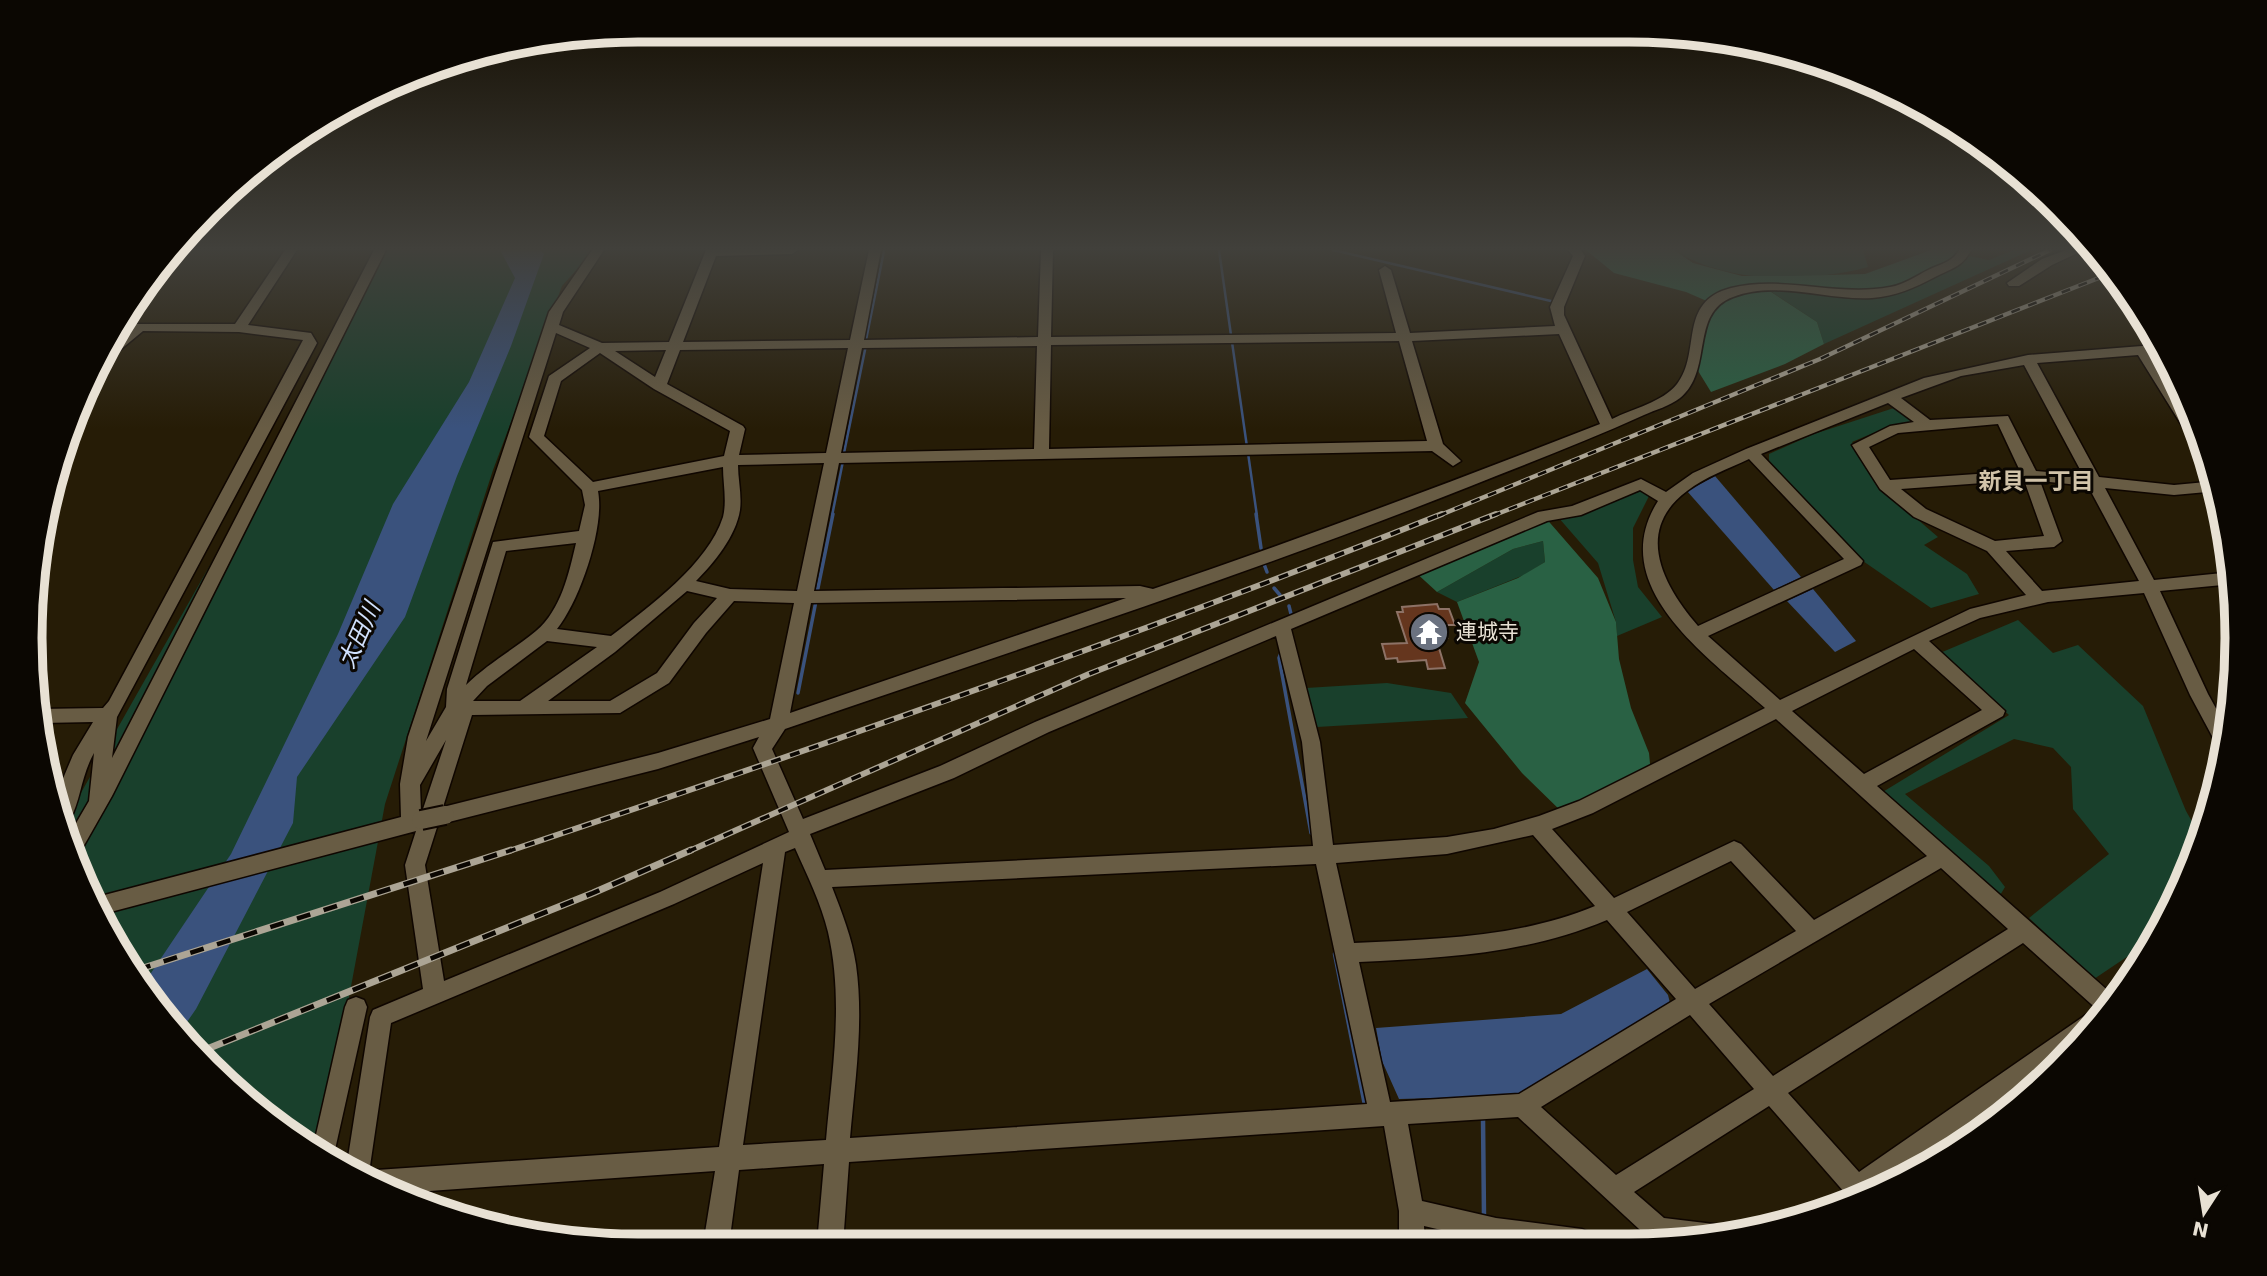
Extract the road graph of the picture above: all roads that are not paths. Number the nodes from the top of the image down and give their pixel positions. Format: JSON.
{"nodes":[{"id":1,"x":251,"y":310,"type":"edge"},
{"id":2,"x":350,"y":310,"type":"edge"},
{"id":3,"x":559,"y":310,"type":"edge"},
{"id":4,"x":689,"y":310,"type":"edge"},
{"id":5,"x":863,"y":310,"type":"edge"},
{"id":6,"x":1045,"y":310,"type":"edge"},
{"id":7,"x":1398,"y":310,"type":"edge"},
{"id":8,"x":1557,"y":310,"type":"edge"},
{"id":9,"x":1704,"y":310,"type":"edge"},
{"id":10,"x":130,"y":327,"type":"edge"},
{"id":11,"x":139,"y":327,"type":"junction"},
{"id":12,"x":552,"y":327,"type":"junction"},
{"id":13,"x":239,"y":328,"type":"junction"},
{"id":14,"x":1564,"y":330,"type":"junction"},
{"id":15,"x":1406,"y":336,"type":"junction"},
{"id":16,"x":1044,"y":340,"type":"junction"},
{"id":17,"x":121,"y":342,"type":"edge"},
{"id":18,"x":856,"y":344,"type":"junction"},
{"id":19,"x":675,"y":346,"type":"junction"},
{"id":20,"x":600,"y":347,"type":"junction"},
{"id":21,"x":2143,"y":350,"type":"junction"},
{"id":22,"x":2150,"y":350,"type":"edge"},
{"id":23,"x":2028,"y":359,"type":"junction"},
{"id":24,"x":659,"y":386,"type":"junction"},
{"id":25,"x":2174,"y":396,"type":"edge"},
{"id":26,"x":1891,"y":398,"type":"junction"},
{"id":27,"x":1926,"y":425,"type":"junction"},
{"id":28,"x":1608,"y":426,"type":"junction"},
{"id":29,"x":1436,"y":446,"type":"junction"},
{"id":30,"x":1751,"y":452,"type":"junction"},
{"id":31,"x":1041,"y":454,"type":"junction"},
{"id":32,"x":833,"y":457,"type":"junction"},
{"id":33,"x":731,"y":460,"type":"junction"},
{"id":34,"x":1453,"y":461,"type":"dead end"},
{"id":35,"x":2030,"y":475,"type":"junction"},
{"id":36,"x":2094,"y":480,"type":"junction"},
{"id":37,"x":1886,"y":485,"type":"junction"},
{"id":38,"x":2206,"y":487,"type":"edge"},
{"id":39,"x":590,"y":488,"type":"junction"},
{"id":40,"x":1668,"y":499,"type":"junction"},
{"id":41,"x":587,"y":536,"type":"junction"},
{"id":42,"x":1993,"y":547,"type":"junction"},
{"id":43,"x":2222,"y":579,"type":"edge"},
{"id":44,"x":683,"y":584,"type":"junction"},
{"id":45,"x":2149,"y":585,"type":"junction"},
{"id":46,"x":730,"y":595,"type":"junction"},
{"id":47,"x":1154,"y":596,"type":"junction"},
{"id":48,"x":804,"y":597,"type":"junction"},
{"id":49,"x":2038,"y":598,"type":"junction"},
{"id":50,"x":1282,"y":627,"type":"junction"},
{"id":51,"x":544,"y":634,"type":"junction"},
{"id":52,"x":1695,"y":635,"type":"junction"},
{"id":53,"x":1916,"y":640,"type":"junction"},
{"id":54,"x":614,"y":643,"type":"junction"},
{"id":55,"x":461,"y":707,"type":"junction"},
{"id":56,"x":524,"y":707,"type":"junction"},
{"id":57,"x":1780,"y":709,"type":"junction"},
{"id":58,"x":108,"y":715,"type":"junction"},
{"id":59,"x":47,"y":716,"type":"edge"},
{"id":60,"x":778,"y":724,"type":"junction"},
{"id":61,"x":2218,"y":729,"type":"edge"},
{"id":62,"x":725,"y":738,"type":"junction"},
{"id":63,"x":762,"y":748,"type":"junction"},
{"id":64,"x":410,"y":784,"type":"junction"},
{"id":65,"x":1861,"y":785,"type":"junction"},
{"id":66,"x":97,"y":804,"type":"junction"},
{"id":67,"x":67,"y":808,"type":"edge"},
{"id":68,"x":416,"y":822,"type":"junction"},
{"id":69,"x":1538,"y":827,"type":"junction"},
{"id":70,"x":799,"y":833,"type":"junction"},
{"id":71,"x":77,"y":839,"type":"edge"},
{"id":72,"x":776,"y":847,"type":"junction"},
{"id":73,"x":1324,"y":853,"type":"junction"},
{"id":74,"x":1942,"y":857,"type":"junction"},
{"id":75,"x":819,"y":879,"type":"junction"},
{"id":76,"x":104,"y":904,"type":"edge"},
{"id":77,"x":1612,"y":911,"type":"junction"},
{"id":78,"x":2024,"y":931,"type":"junction"},
{"id":79,"x":1812,"y":933,"type":"junction"},
{"id":80,"x":1346,"y":953,"type":"junction"},
{"id":81,"x":435,"y":996,"type":"junction"},
{"id":82,"x":2103,"y":1000,"type":"edge"},
{"id":83,"x":1692,"y":1002,"type":"junction"},
{"id":84,"x":356,"y":1007,"type":"dead end"},
{"id":85,"x":2066,"y":1042,"type":"edge"},
{"id":86,"x":1771,"y":1091,"type":"junction"},
{"id":87,"x":1522,"y":1105,"type":"junction"},
{"id":88,"x":1388,"y":1114,"type":"junction"},
{"id":89,"x":1940,"y":1131,"type":"junction"},
{"id":90,"x":1949,"y":1141,"type":"edge"},
{"id":91,"x":325,"y":1145,"type":"edge"},
{"id":92,"x":839,"y":1151,"type":"junction"},
{"id":93,"x":729,"y":1157,"type":"junction"},
{"id":94,"x":358,"y":1164,"type":"edge"},
{"id":95,"x":392,"y":1181,"type":"edge"},
{"id":96,"x":1871,"y":1183,"type":"edge"},
{"id":97,"x":1858,"y":1189,"type":"edge"},
{"id":98,"x":1613,"y":1191,"type":"junction"},
{"id":99,"x":1411,"y":1211,"type":"junction"},
{"id":100,"x":1661,"y":1233,"type":"edge"},
{"id":101,"x":718,"y":1234,"type":"edge"},
{"id":102,"x":831,"y":1234,"type":"edge"},
{"id":103,"x":1412,"y":1234,"type":"edge"},
{"id":104,"x":1527,"y":1234,"type":"edge"}],
"edges":[{"from":1,"to":13,"type":"street"},
{"from":2,"to":66,"type":"street"},
{"from":3,"to":12,"type":"street"},
{"from":4,"to":19,"type":"street"},
{"from":5,"to":18,"type":"street"},
{"from":6,"to":16,"type":"street"},
{"from":7,"to":15,"type":"street"},
{"from":8,"to":14,"type":"street"},
{"from":9,"to":28,"type":"street"},
{"from":10,"to":11,"type":"street"},
{"from":11,"to":13,"type":"street"},
{"from":11,"to":17,"type":"street"},
{"from":12,"to":20,"type":"street"},
{"from":12,"to":64,"type":"street"},
{"from":13,"to":58,"type":"street"},
{"from":14,"to":15,"type":"street"},
{"from":14,"to":28,"type":"street"},
{"from":15,"to":16,"type":"street"},
{"from":15,"to":29,"type":"street"},
{"from":16,"to":18,"type":"street"},
{"from":16,"to":31,"type":"street"},
{"from":18,"to":19,"type":"street"},
{"from":18,"to":32,"type":"street"},
{"from":19,"to":20,"type":"street"},
{"from":19,"to":24,"type":"street"},
{"from":20,"to":24,"type":"street"},
{"from":20,"to":39,"type":"street"},
{"from":21,"to":22,"type":"street"},
{"from":21,"to":23,"type":"street"},
{"from":21,"to":25,"type":"street"},
{"from":23,"to":26,"type":"street"},
{"from":23,"to":36,"type":"street"},
{"from":24,"to":33,"type":"street"},
{"from":26,"to":27,"type":"street"},
{"from":26,"to":30,"type":"street"},
{"from":27,"to":35,"type":"street"},
{"from":27,"to":37,"type":"street"},
{"from":28,"to":47,"type":"street"},
{"from":29,"to":31,"type":"street"},
{"from":29,"to":34,"type":"street"},
{"from":30,"to":40,"type":"street"},
{"from":30,"to":52,"type":"street"},
{"from":31,"to":32,"type":"street"},
{"from":32,"to":33,"type":"street"},
{"from":32,"to":48,"type":"street"},
{"from":33,"to":39,"type":"street"},
{"from":33,"to":44,"type":"street"},
{"from":35,"to":36,"type":"street"},
{"from":35,"to":37,"type":"street"},
{"from":35,"to":42,"type":"street"},
{"from":36,"to":38,"type":"street"},
{"from":36,"to":45,"type":"street"},
{"from":37,"to":42,"type":"street"},
{"from":39,"to":41,"type":"street"},
{"from":40,"to":50,"type":"street"},
{"from":40,"to":52,"type":"street"},
{"from":41,"to":51,"type":"street"},
{"from":41,"to":55,"type":"street"},
{"from":42,"to":49,"type":"street"},
{"from":43,"to":45,"type":"street"},
{"from":44,"to":46,"type":"street"},
{"from":44,"to":54,"type":"street"},
{"from":45,"to":49,"type":"street"},
{"from":45,"to":61,"type":"street"},
{"from":46,"to":48,"type":"street"},
{"from":46,"to":56,"type":"street"},
{"from":47,"to":48,"type":"street"},
{"from":47,"to":60,"type":"street"},
{"from":48,"to":60,"type":"street"},
{"from":49,"to":53,"type":"street"},
{"from":50,"to":70,"type":"street"},
{"from":50,"to":73,"type":"street"},
{"from":51,"to":54,"type":"street"},
{"from":51,"to":55,"type":"street"},
{"from":52,"to":57,"type":"street"},
{"from":53,"to":57,"type":"street"},
{"from":53,"to":65,"type":"street"},
{"from":54,"to":56,"type":"street"},
{"from":55,"to":56,"type":"street"},
{"from":55,"to":64,"type":"street"},
{"from":55,"to":81,"type":"street"},
{"from":57,"to":65,"type":"street"},
{"from":57,"to":69,"type":"street"},
{"from":58,"to":59,"type":"street"},
{"from":58,"to":66,"type":"street"},
{"from":58,"to":67,"type":"street"},
{"from":60,"to":62,"type":"street"},
{"from":60,"to":63,"type":"street"},
{"from":62,"to":63,"type":"street"},
{"from":62,"to":68,"type":"street","bridge":true},
{"from":63,"to":70,"type":"street"},
{"from":64,"to":68,"type":"street"},
{"from":65,"to":74,"type":"street"},
{"from":66,"to":71,"type":"street"},
{"from":68,"to":76,"type":"street"},
{"from":69,"to":73,"type":"street"},
{"from":69,"to":77,"type":"street"},
{"from":70,"to":72,"type":"street"},
{"from":70,"to":75,"type":"street"},
{"from":72,"to":81,"type":"street"},
{"from":72,"to":93,"type":"street"},
{"from":73,"to":75,"type":"street"},
{"from":73,"to":80,"type":"street"},
{"from":74,"to":78,"type":"street"},
{"from":74,"to":79,"type":"street"},
{"from":75,"to":92,"type":"street"},
{"from":77,"to":79,"type":"street"},
{"from":77,"to":80,"type":"street"},
{"from":77,"to":83,"type":"street"},
{"from":78,"to":82,"type":"street"},
{"from":78,"to":86,"type":"street"},
{"from":79,"to":83,"type":"street"},
{"from":80,"to":88,"type":"street"},
{"from":81,"to":94,"type":"street"},
{"from":83,"to":86,"type":"street"},
{"from":83,"to":87,"type":"street"},
{"from":84,"to":91,"type":"street"},
{"from":85,"to":89,"type":"street"},
{"from":86,"to":97,"type":"street"},
{"from":86,"to":98,"type":"street"},
{"from":87,"to":88,"type":"street"},
{"from":87,"to":98,"type":"street"},
{"from":88,"to":92,"type":"street"},
{"from":88,"to":99,"type":"street"},
{"from":89,"to":90,"type":"street"},
{"from":89,"to":96,"type":"street"},
{"from":92,"to":93,"type":"street"},
{"from":92,"to":102,"type":"street"},
{"from":93,"to":95,"type":"street"},
{"from":93,"to":101,"type":"street"},
{"from":98,"to":100,"type":"street"},
{"from":99,"to":103,"type":"street"},
{"from":99,"to":104,"type":"street"}]}
